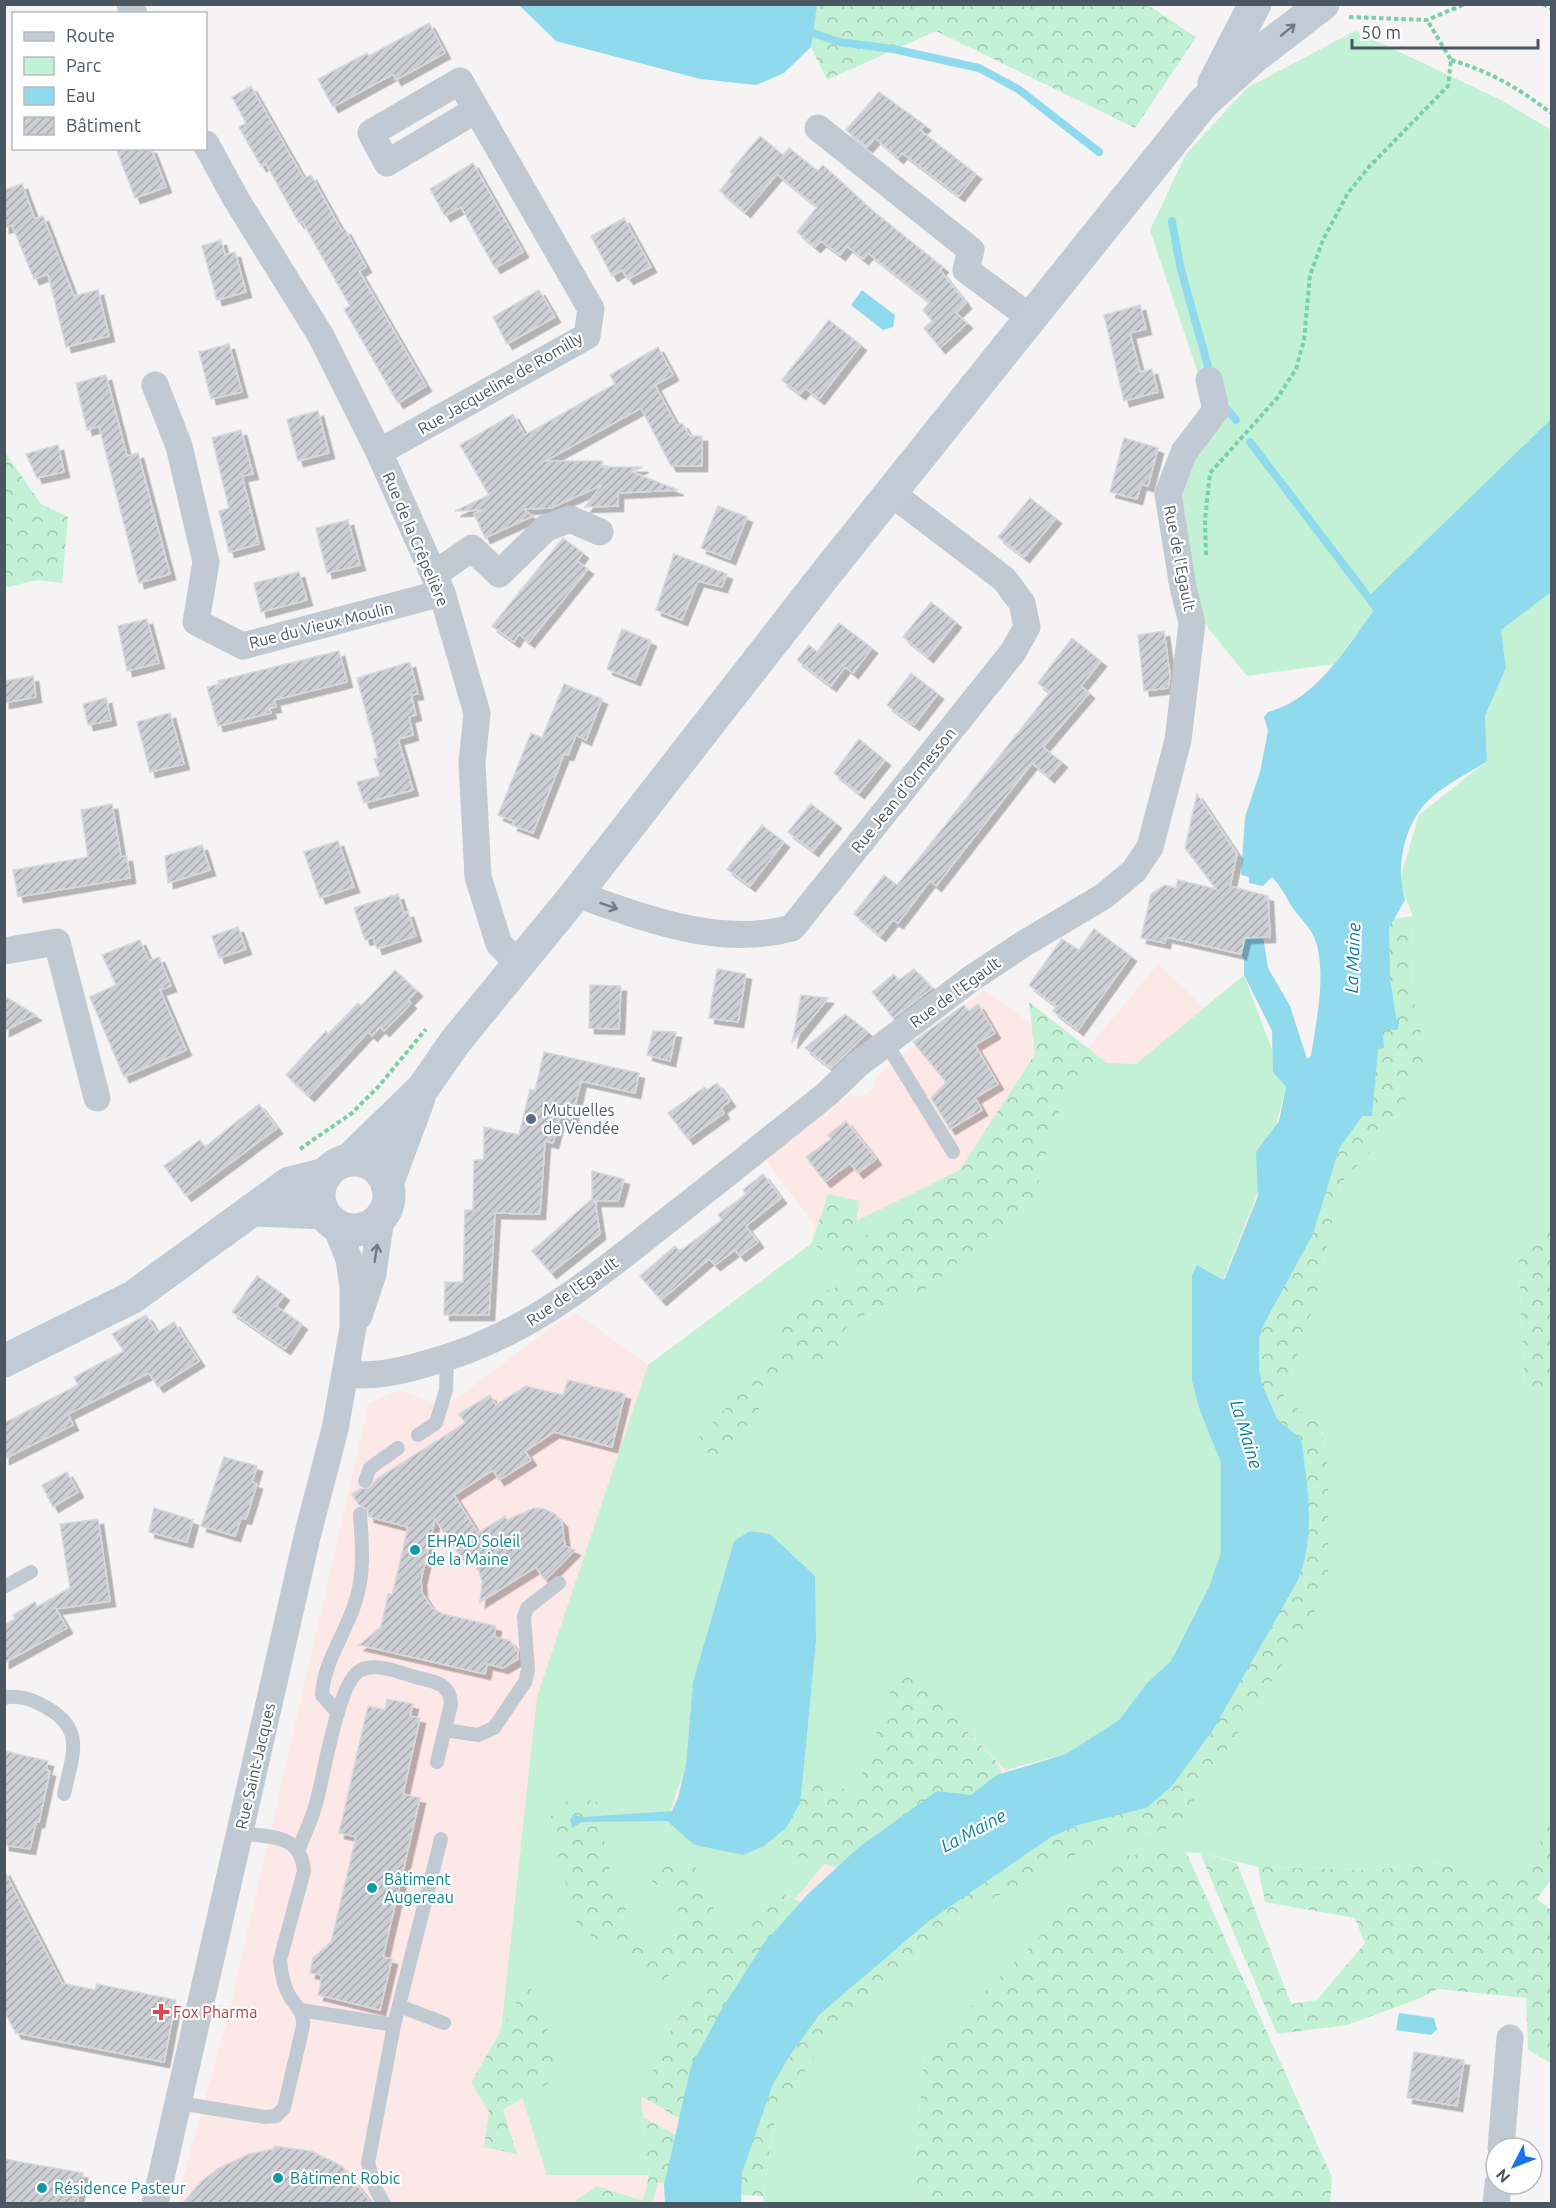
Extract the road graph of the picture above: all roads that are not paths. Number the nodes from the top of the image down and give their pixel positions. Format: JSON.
{"nodes":[{"id":1,"x":1255,"y":4,"type":"edge"},
{"id":2,"x":1332,"y":13,"type":"edge"},
{"id":3,"x":1203,"y":103,"type":"junction"},
{"id":4,"x":476,"y":110,"type":"dead end"},
{"id":5,"x":818,"y":128,"type":"dead end"},
{"id":6,"x":207,"y":146,"type":"edge"},
{"id":7,"x":1031,"y":318,"type":"junction"},
{"id":8,"x":1209,"y":380,"type":"dead end"},
{"id":9,"x":155,"y":385,"type":"dead end"},
{"id":10,"x":379,"y":452,"type":"junction"},
{"id":11,"x":891,"y":493,"type":"junction"},
{"id":12,"x":600,"y":532,"type":"dead end"},
{"id":13,"x":438,"y":584,"type":"junction"},
{"id":14,"x":576,"y":894,"type":"junction"},
{"id":15,"x":4,"y":951,"type":"edge"},
{"id":16,"x":519,"y":964,"type":"junction"},
{"id":17,"x":886,"y":1043,"type":"junction"},
{"id":18,"x":423,"y":1088,"type":"junction"},
{"id":19,"x":97,"y":1098,"type":"dead end"},
{"id":20,"x":953,"y":1152,"type":"dead end"},
{"id":21,"x":348,"y":1158,"type":"junction"},
{"id":22,"x":387,"y":1184,"type":"junction"},
{"id":23,"x":253,"y":1210,"type":"junction"},
{"id":24,"x":381,"y":1217,"type":"junction"},
{"id":25,"x":330,"y":1219,"type":"junction"},
{"id":26,"x":353,"y":1328,"type":"junction"},
{"id":27,"x":447,"y":1358,"type":"junction"},
{"id":28,"x":4,"y":1361,"type":"edge"},
{"id":29,"x":345,"y":1374,"type":"junction"},
{"id":30,"x":418,"y":1435,"type":"dead end"},
{"id":31,"x":398,"y":1448,"type":"dead end"},
{"id":32,"x":365,"y":1481,"type":"dead end"},
{"id":33,"x":360,"y":1514,"type":"dead end"},
{"id":34,"x":31,"y":1572,"type":"dead end"},
{"id":35,"x":559,"y":1583,"type":"dead end"},
{"id":36,"x":4,"y":1587,"type":"edge"},
{"id":37,"x":4,"y":1698,"type":"edge"},
{"id":38,"x":338,"y":1713,"type":"junction"},
{"id":39,"x":445,"y":1730,"type":"junction"},
{"id":40,"x":437,"y":1762,"type":"dead end"},
{"id":41,"x":64,"y":1794,"type":"dead end"},
{"id":42,"x":239,"y":1834,"type":"junction"},
{"id":43,"x":441,"y":1839,"type":"dead end"},
{"id":44,"x":298,"y":1850,"type":"junction"},
{"id":45,"x":399,"y":2006,"type":"junction"},
{"id":46,"x":301,"y":2010,"type":"junction"},
{"id":47,"x":444,"y":2023,"type":"dead end"},
{"id":48,"x":394,"y":2025,"type":"junction"},
{"id":49,"x":1510,"y":2038,"type":"dead end"},
{"id":50,"x":179,"y":2103,"type":"junction"},
{"id":51,"x":1502,"y":2136,"type":"edge"},
{"id":52,"x":155,"y":2204,"type":"edge"},
{"id":53,"x":384,"y":2204,"type":"edge"}],
"edges":[{"from":1,"to":3,"type":"main road"},
{"from":3,"to":2,"type":"main road","one_way":true},
{"from":3,"to":7,"type":"main road"},
{"from":4,"to":10,"type":"street","name":"Rue Jacqueline de Romilly"},
{"from":5,"to":7,"type":"street"},
{"from":6,"to":10,"type":"street","name":"Rue de la Crêpelière"},
{"from":7,"to":11,"type":"main road"},
{"from":8,"to":17,"type":"street","name":"Rue de l'Egault"},
{"from":9,"to":13,"type":"street","name":"Rue du Vieux Moulin"},
{"from":10,"to":13,"type":"street","name":"Rue de la Crêpelière"},
{"from":11,"to":14,"type":"main road"},
{"from":14,"to":11,"type":"street","name":"Rue Jean d'Ormesson","one_way":true},
{"from":12,"to":13,"type":"street"},
{"from":13,"to":16,"type":"street","name":"Rue de la Crêpelière"},
{"from":14,"to":16,"type":"main road"},
{"from":15,"to":19,"type":"street"},
{"from":16,"to":18,"type":"main road"},
{"from":17,"to":20,"type":"lane"},
{"from":17,"to":27,"type":"street","name":"Rue de l'Egault"},
{"from":18,"to":21,"type":"main road"},
{"from":18,"to":22,"type":"main road"},
{"from":21,"to":22,"type":"main road"},
{"from":21,"to":23,"type":"main road"},
{"from":21,"to":25,"type":"main road"},
{"from":22,"to":24,"type":"main road"},
{"from":23,"to":25,"type":"main road"},
{"from":23,"to":28,"type":"main road"},
{"from":24,"to":25,"type":"main road"},
{"from":26,"to":24,"type":"street","name":"Rue Saint-Jacques","one_way":true},
{"from":25,"to":26,"type":"street","name":"Rue Saint-Jacques"},
{"from":26,"to":29,"type":"street","name":"Rue Saint-Jacques"},
{"from":27,"to":29,"type":"street","name":"Rue de l'Egault"},
{"from":27,"to":30,"type":"lane"},
{"from":29,"to":42,"type":"street","name":"Rue Saint-Jacques"},
{"from":31,"to":32,"type":"lane"},
{"from":33,"to":38,"type":"lane"},
{"from":34,"to":36,"type":"lane"},
{"from":35,"to":39,"type":"lane"},
{"from":37,"to":41,"type":"lane"},
{"from":38,"to":39,"type":"lane"},
{"from":38,"to":44,"type":"lane"},
{"from":39,"to":40,"type":"lane"},
{"from":42,"to":44,"type":"lane"},
{"from":42,"to":50,"type":"street","name":"Rue Saint-Jacques"},
{"from":43,"to":45,"type":"lane"},
{"from":44,"to":46,"type":"lane"},
{"from":45,"to":47,"type":"lane"},
{"from":45,"to":48,"type":"lane"},
{"from":46,"to":48,"type":"lane"},
{"from":46,"to":50,"type":"lane"},
{"from":48,"to":53,"type":"lane"},
{"from":49,"to":51,"type":"street"},
{"from":50,"to":52,"type":"street","name":"Rue Saint-Jacques"}]}
